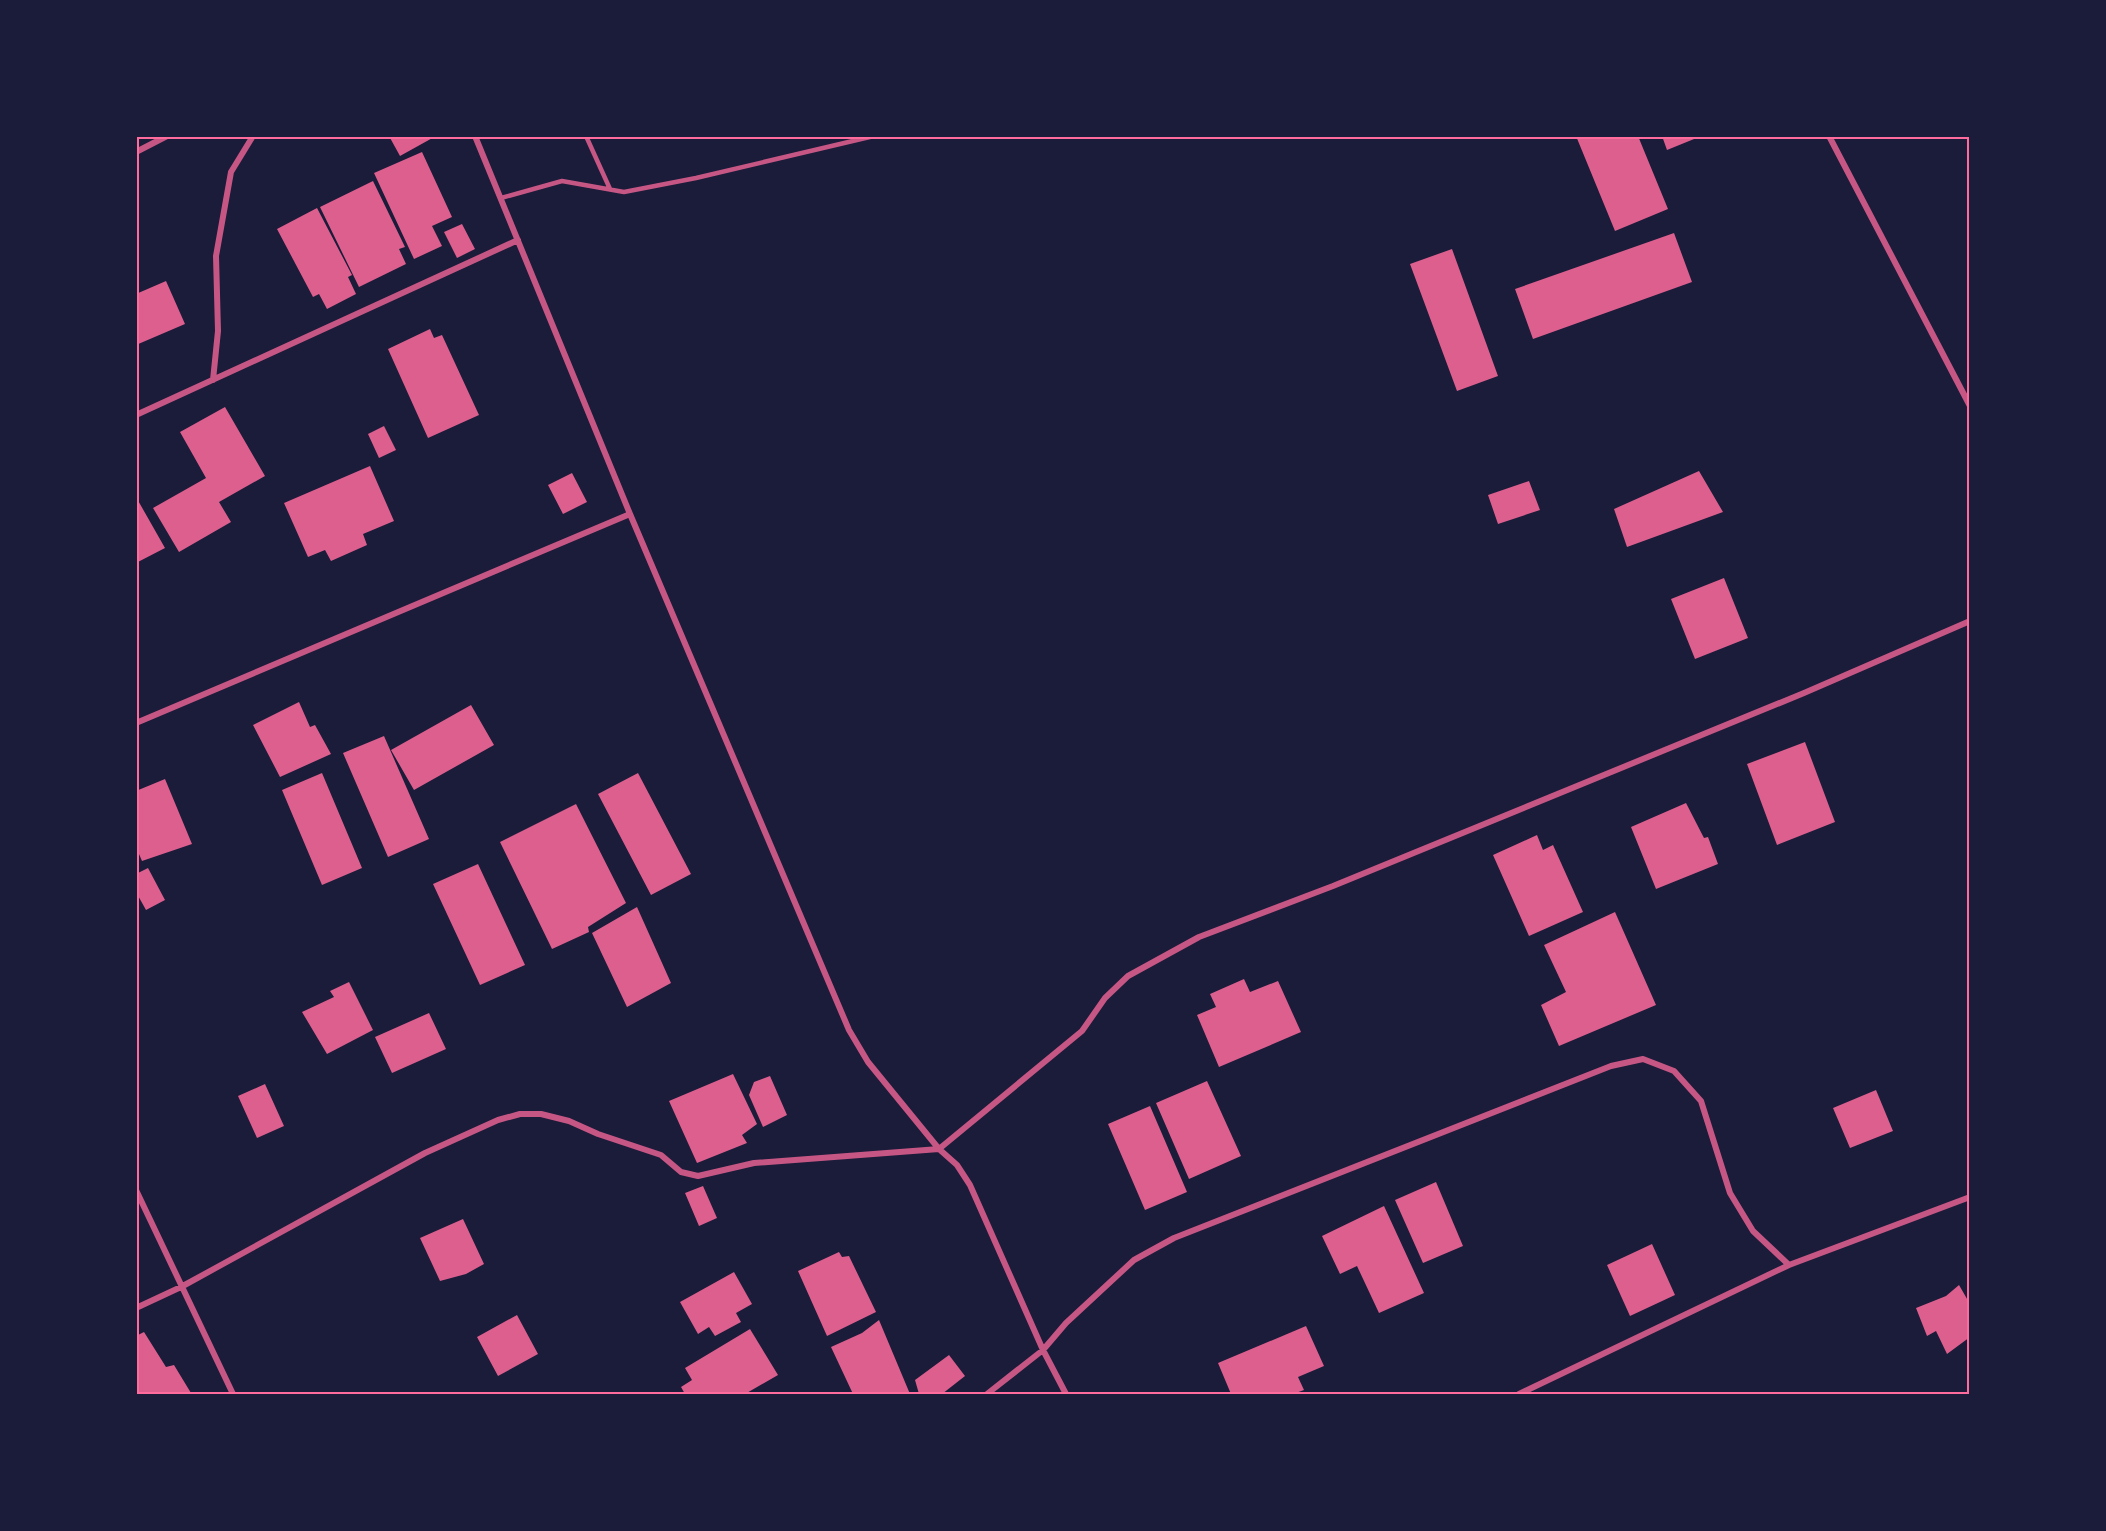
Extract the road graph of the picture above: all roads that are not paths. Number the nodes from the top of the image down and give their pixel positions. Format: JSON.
{"nodes":[{"id":1,"x":167,"y":136,"type":"edge"},
{"id":2,"x":253,"y":136,"type":"edge"},
{"id":3,"x":475,"y":136,"type":"edge"},
{"id":4,"x":586,"y":136,"type":"edge"},
{"id":5,"x":874,"y":136,"type":"edge"},
{"id":6,"x":1829,"y":136,"type":"edge"},
{"id":7,"x":136,"y":152,"type":"edge"},
{"id":8,"x":610,"y":189,"type":"junction"},
{"id":9,"x":501,"y":198,"type":"junction"},
{"id":10,"x":518,"y":240,"type":"junction"},
{"id":11,"x":213,"y":380,"type":"junction"},
{"id":12,"x":1970,"y":406,"type":"edge"},
{"id":13,"x":136,"y":415,"type":"edge"},
{"id":14,"x":630,"y":514,"type":"junction"},
{"id":15,"x":1970,"y":621,"type":"edge"},
{"id":16,"x":136,"y":723,"type":"edge"},
{"id":17,"x":939,"y":1149,"type":"junction"},
{"id":18,"x":136,"y":1190,"type":"edge"},
{"id":19,"x":1970,"y":1197,"type":"edge"},
{"id":20,"x":1789,"y":1265,"type":"junction"},
{"id":21,"x":182,"y":1287,"type":"junction"},
{"id":22,"x":136,"y":1308,"type":"edge"},
{"id":23,"x":1043,"y":1350,"type":"junction"},
{"id":24,"x":233,"y":1395,"type":"edge"},
{"id":25,"x":987,"y":1395,"type":"edge"},
{"id":26,"x":1066,"y":1395,"type":"edge"},
{"id":27,"x":1519,"y":1395,"type":"edge"}],
"edges":[{"from":1,"to":7,"type":"street"},
{"from":2,"to":11,"type":"street"},
{"from":3,"to":9,"type":"street"},
{"from":4,"to":8,"type":"lane"},
{"from":5,"to":8,"type":"lane"},
{"from":6,"to":12,"type":"street"},
{"from":8,"to":9,"type":"lane"},
{"from":9,"to":10,"type":"street"},
{"from":10,"to":11,"type":"street"},
{"from":10,"to":14,"type":"street"},
{"from":11,"to":13,"type":"street"},
{"from":14,"to":16,"type":"street"},
{"from":14,"to":17,"type":"street"},
{"from":15,"to":17,"type":"street"},
{"from":17,"to":21,"type":"street"},
{"from":17,"to":23,"type":"street"},
{"from":18,"to":21,"type":"street"},
{"from":19,"to":20,"type":"street"},
{"from":20,"to":23,"type":"street"},
{"from":20,"to":27,"type":"street"},
{"from":21,"to":22,"type":"street"},
{"from":21,"to":24,"type":"street"},
{"from":23,"to":25,"type":"street"},
{"from":23,"to":26,"type":"street"}]}
